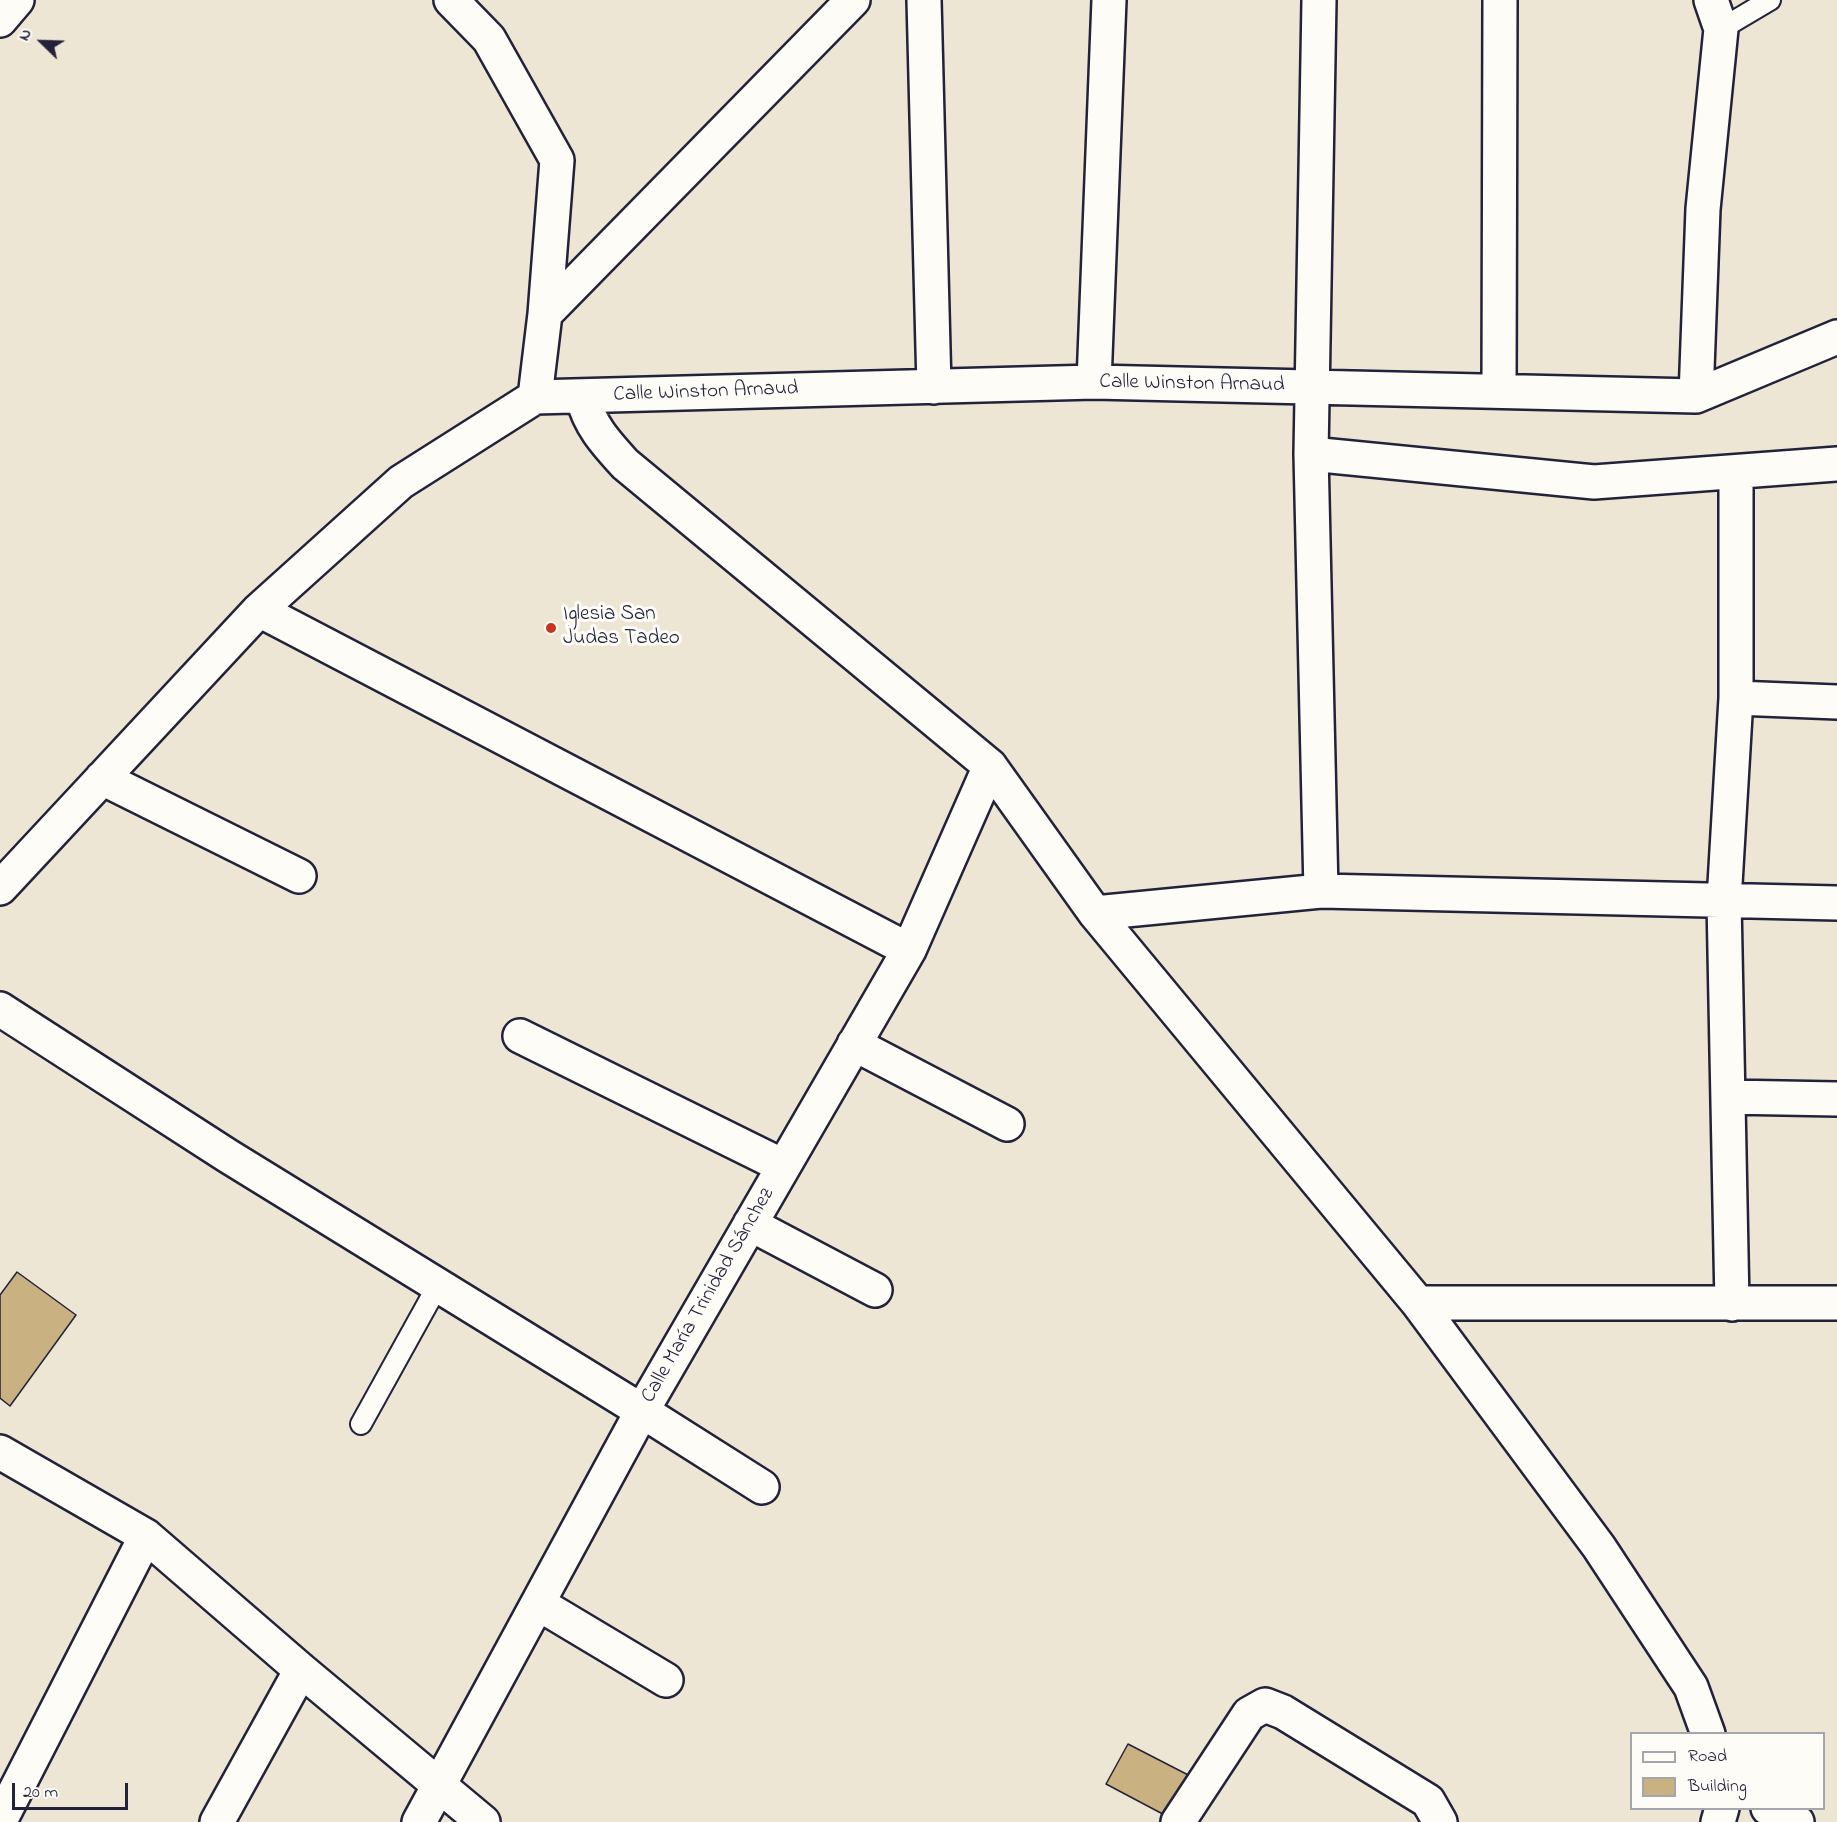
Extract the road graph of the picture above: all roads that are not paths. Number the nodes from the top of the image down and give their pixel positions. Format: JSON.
{"nodes":[{"id":1,"x":16,"y":0,"type":"edge"},
{"id":2,"x":451,"y":0,"type":"edge"},
{"id":3,"x":854,"y":0,"type":"edge"},
{"id":4,"x":924,"y":0,"type":"edge"},
{"id":5,"x":1109,"y":0,"type":"edge"},
{"id":6,"x":1318,"y":0,"type":"edge"},
{"id":7,"x":1500,"y":0,"type":"edge"},
{"id":8,"x":1770,"y":0,"type":"edge"},
{"id":9,"x":1716,"y":14,"type":"edge"},
{"id":10,"x":0,"y":20,"type":"edge"},
{"id":11,"x":544,"y":314,"type":"junction"},
{"id":12,"x":1837,"y":337,"type":"edge"},
{"id":13,"x":1094,"y":382,"type":"junction"},
{"id":14,"x":934,"y":387,"type":"junction"},
{"id":15,"x":1312,"y":387,"type":"junction"},
{"id":16,"x":1499,"y":391,"type":"junction"},
{"id":17,"x":582,"y":396,"type":"junction"},
{"id":18,"x":1696,"y":396,"type":"junction"},
{"id":19,"x":535,"y":397,"type":"junction"},
{"id":20,"x":1311,"y":454,"type":"junction"},
{"id":21,"x":1837,"y":464,"type":"edge"},
{"id":22,"x":1736,"y":473,"type":"junction"},
{"id":23,"x":259,"y":610,"type":"junction"},
{"id":24,"x":1736,"y":698,"type":"junction"},
{"id":25,"x":1837,"y":702,"type":"edge"},
{"id":26,"x":990,"y":766,"type":"junction"},
{"id":27,"x":102,"y":778,"type":"junction"},
{"id":28,"x":299,"y":876,"type":"dead end"},
{"id":29,"x":0,"y":888,"type":"edge"},
{"id":30,"x":1321,"y":891,"type":"junction"},
{"id":31,"x":1724,"y":902,"type":"junction"},
{"id":32,"x":1837,"y":903,"type":"edge"},
{"id":33,"x":1095,"y":913,"type":"junction"},
{"id":34,"x":909,"y":950,"type":"junction"},
{"id":35,"x":0,"y":1009,"type":"edge"},
{"id":36,"x":520,"y":1036,"type":"dead end"},
{"id":37,"x":854,"y":1044,"type":"junction"},
{"id":38,"x":1728,"y":1097,"type":"junction"},
{"id":39,"x":1837,"y":1098,"type":"edge"},
{"id":40,"x":1007,"y":1124,"type":"dead end"},
{"id":41,"x":783,"y":1166,"type":"junction"},
{"id":42,"x":750,"y":1224,"type":"junction"},
{"id":43,"x":438,"y":1285,"type":"junction"},
{"id":44,"x":875,"y":1290,"type":"dead end"},
{"id":45,"x":1418,"y":1302,"type":"junction"},
{"id":46,"x":1837,"y":1303,"type":"edge"},
{"id":47,"x":1732,"y":1304,"type":"junction"},
{"id":48,"x":642,"y":1411,"type":"junction"},
{"id":49,"x":361,"y":1424,"type":"dead end"},
{"id":50,"x":0,"y":1452,"type":"edge"},
{"id":51,"x":762,"y":1487,"type":"dead end"},
{"id":52,"x":146,"y":1536,"type":"junction"},
{"id":53,"x":539,"y":1604,"type":"junction"},
{"id":54,"x":301,"y":1670,"type":"junction"},
{"id":55,"x":666,"y":1680,"type":"dead end"},
{"id":56,"x":1707,"y":1732,"type":"edge"},
{"id":57,"x":439,"y":1786,"type":"junction"},
{"id":58,"x":1770,"y":1810,"type":"edge"},
{"id":59,"x":0,"y":1821,"type":"edge"},
{"id":60,"x":217,"y":1822,"type":"edge"},
{"id":61,"x":419,"y":1822,"type":"edge"},
{"id":62,"x":483,"y":1822,"type":"edge"},
{"id":63,"x":1178,"y":1822,"type":"edge"},
{"id":64,"x":1440,"y":1822,"type":"edge"},
{"id":65,"x":1797,"y":1822,"type":"edge"}],
"edges":[{"from":1,"to":10,"type":"street"},
{"from":2,"to":11,"type":"street"},
{"from":3,"to":11,"type":"street"},
{"from":4,"to":14,"type":"street"},
{"from":5,"to":13,"type":"street"},
{"from":6,"to":15,"type":"street"},
{"from":7,"to":16,"type":"street"},
{"from":8,"to":9,"type":"lane"},
{"from":9,"to":18,"type":"street"},
{"from":11,"to":19,"type":"street"},
{"from":12,"to":18,"type":"street","name":"Calle Winston Arnaud"},
{"from":13,"to":14,"type":"street","name":"Calle Winston Arnaud"},
{"from":13,"to":15,"type":"street","name":"Calle Winston Arnaud"},
{"from":14,"to":17,"type":"street","name":"Calle Winston Arnaud"},
{"from":15,"to":16,"type":"street","name":"Calle Winston Arnaud"},
{"from":15,"to":20,"type":"street"},
{"from":16,"to":18,"type":"street","name":"Calle Winston Arnaud"},
{"from":17,"to":19,"type":"street","name":"Calle Winston Arnaud"},
{"from":17,"to":26,"type":"street"},
{"from":19,"to":23,"type":"street"},
{"from":20,"to":22,"type":"street"},
{"from":20,"to":30,"type":"street"},
{"from":21,"to":22,"type":"street"},
{"from":22,"to":24,"type":"street"},
{"from":23,"to":27,"type":"street"},
{"from":23,"to":34,"type":"street"},
{"from":24,"to":25,"type":"street"},
{"from":24,"to":31,"type":"street"},
{"from":26,"to":33,"type":"street"},
{"from":26,"to":34,"type":"street","name":"Calle María Trinidad Sánchez"},
{"from":27,"to":28,"type":"street"},
{"from":27,"to":29,"type":"street"},
{"from":30,"to":31,"type":"street"},
{"from":30,"to":33,"type":"street"},
{"from":31,"to":32,"type":"street"},
{"from":31,"to":38,"type":"street"},
{"from":33,"to":45,"type":"street"},
{"from":34,"to":37,"type":"street","name":"Calle María Trinidad Sánchez"},
{"from":35,"to":43,"type":"street"},
{"from":36,"to":41,"type":"street"},
{"from":37,"to":40,"type":"street"},
{"from":37,"to":41,"type":"street","name":"Calle María Trinidad Sánchez"},
{"from":38,"to":39,"type":"street"},
{"from":38,"to":47,"type":"street"},
{"from":41,"to":42,"type":"street","name":"Calle María Trinidad Sánchez"},
{"from":42,"to":44,"type":"street"},
{"from":42,"to":48,"type":"street","name":"Calle María Trinidad Sánchez"},
{"from":43,"to":48,"type":"street"},
{"from":43,"to":49,"type":"lane"},
{"from":45,"to":47,"type":"street"},
{"from":45,"to":56,"type":"street"},
{"from":46,"to":47,"type":"street"},
{"from":48,"to":51,"type":"street"},
{"from":48,"to":53,"type":"street","name":"Calle María Trinidad Sánchez"},
{"from":50,"to":52,"type":"street"},
{"from":52,"to":54,"type":"street"},
{"from":52,"to":59,"type":"street"},
{"from":53,"to":55,"type":"street"},
{"from":53,"to":57,"type":"street","name":"Calle María Trinidad Sánchez"},
{"from":54,"to":57,"type":"street"},
{"from":54,"to":60,"type":"street"},
{"from":57,"to":61,"type":"street","name":"Calle María Trinidad Sánchez"},
{"from":57,"to":62,"type":"street"},
{"from":58,"to":65,"type":"street"},
{"from":63,"to":64,"type":"street"}]}
